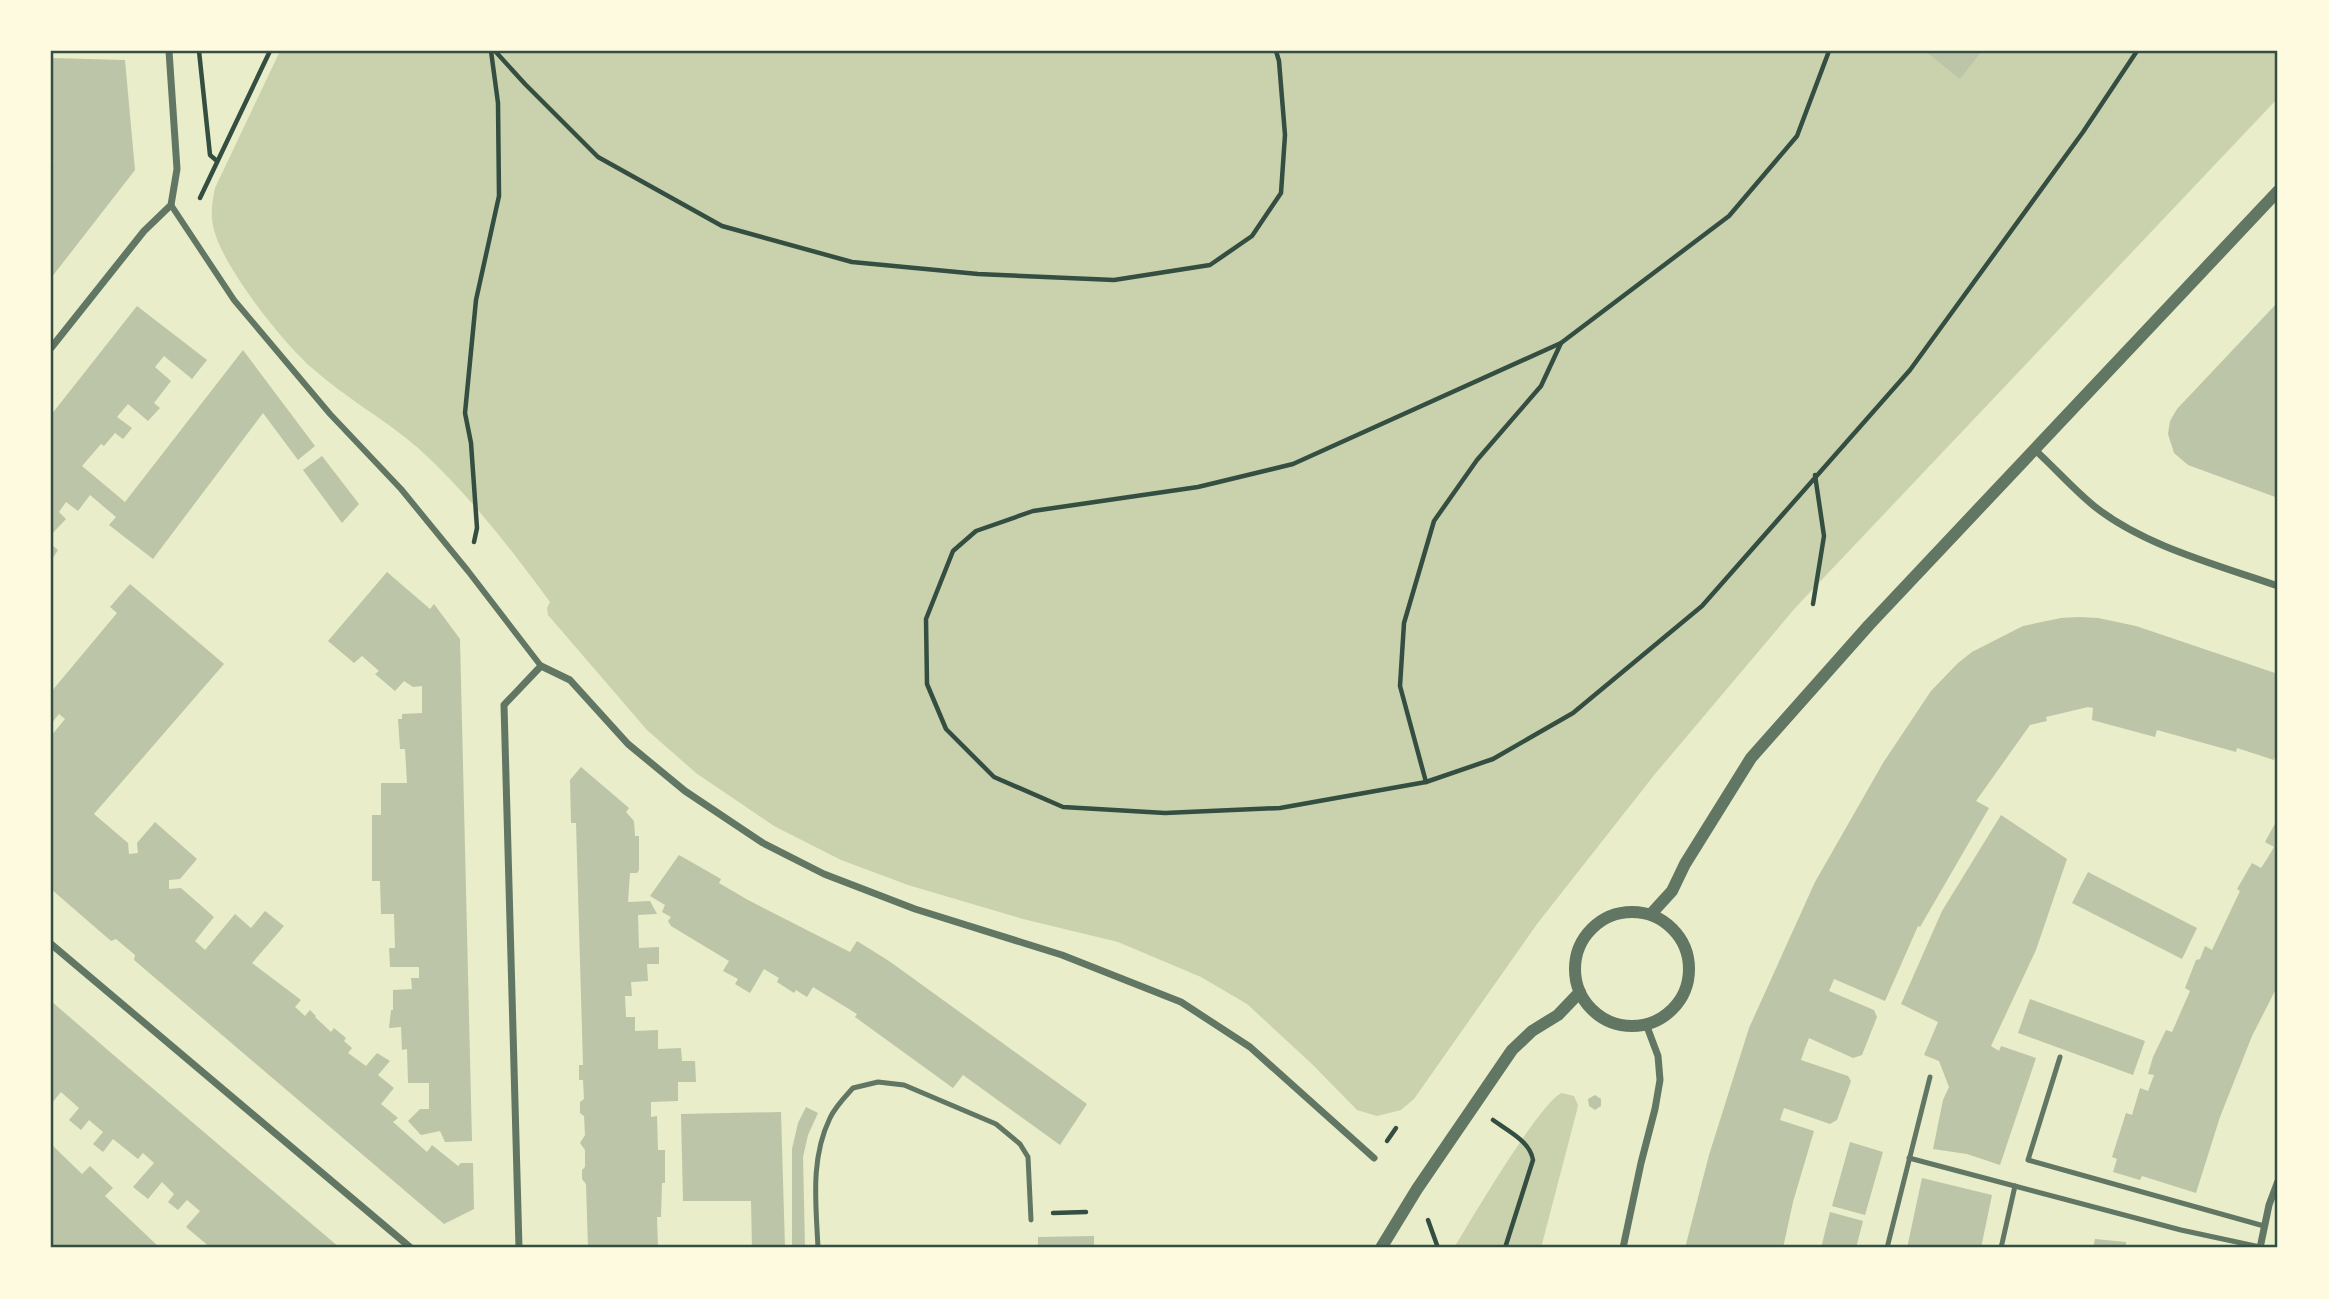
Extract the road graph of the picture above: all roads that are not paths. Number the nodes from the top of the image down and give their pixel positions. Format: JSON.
{"nodes":[{"id":1,"x":169,"y":51,"type":"edge"},
{"id":2,"x":2278,"y":191,"type":"edge"},
{"id":3,"x":172,"y":205,"type":"junction"},
{"id":4,"x":51,"y":348,"type":"edge"},
{"id":5,"x":2035,"y":450,"type":"junction"},
{"id":6,"x":2278,"y":586,"type":"edge"},
{"id":7,"x":541,"y":666,"type":"junction"},
{"id":8,"x":1651,"y":914,"type":"junction"},
{"id":9,"x":51,"y":944,"type":"edge"},
{"id":10,"x":1580,"y":992,"type":"junction"},
{"id":11,"x":1646,"y":1024,"type":"junction"},
{"id":12,"x":2060,"y":1057,"type":"dead end"},
{"id":13,"x":1930,"y":1077,"type":"dead end"},
{"id":14,"x":1374,"y":1158,"type":"dead end"},
{"id":15,"x":1909,"y":1158,"type":"junction"},
{"id":16,"x":2278,"y":1181,"type":"edge"},
{"id":17,"x":2015,"y":1186,"type":"junction"},
{"id":18,"x":1031,"y":1217,"type":"road end"},
{"id":19,"x":2264,"y":1226,"type":"junction"},
{"id":20,"x":411,"y":1248,"type":"edge"},
{"id":21,"x":519,"y":1248,"type":"edge"},
{"id":22,"x":818,"y":1248,"type":"edge"},
{"id":23,"x":1381,"y":1248,"type":"edge"},
{"id":24,"x":1623,"y":1248,"type":"edge"},
{"id":25,"x":1887,"y":1248,"type":"edge"},
{"id":26,"x":2001,"y":1248,"type":"edge"},
{"id":27,"x":2260,"y":1248,"type":"edge"}],
"edges":[{"from":1,"to":3,"type":"street"},
{"from":2,"to":5,"type":"street"},
{"from":3,"to":4,"type":"street"},
{"from":3,"to":7,"type":"street"},
{"from":5,"to":6,"type":"street"},
{"from":5,"to":8,"type":"street"},
{"from":7,"to":14,"type":"street"},
{"from":7,"to":21,"type":"street"},
{"from":8,"to":10,"type":"street"},
{"from":8,"to":11,"type":"street"},
{"from":9,"to":20,"type":"street"},
{"from":10,"to":11,"type":"street"},
{"from":10,"to":23,"type":"street"},
{"from":11,"to":24,"type":"street"},
{"from":12,"to":19,"type":"lane"},
{"from":13,"to":15,"type":"lane"},
{"from":15,"to":17,"type":"lane"},
{"from":15,"to":25,"type":"lane"},
{"from":16,"to":19,"type":"street"},
{"from":17,"to":26,"type":"lane"},
{"from":17,"to":27,"type":"lane"},
{"from":18,"to":22,"type":"lane"},
{"from":19,"to":27,"type":"street"}]}
